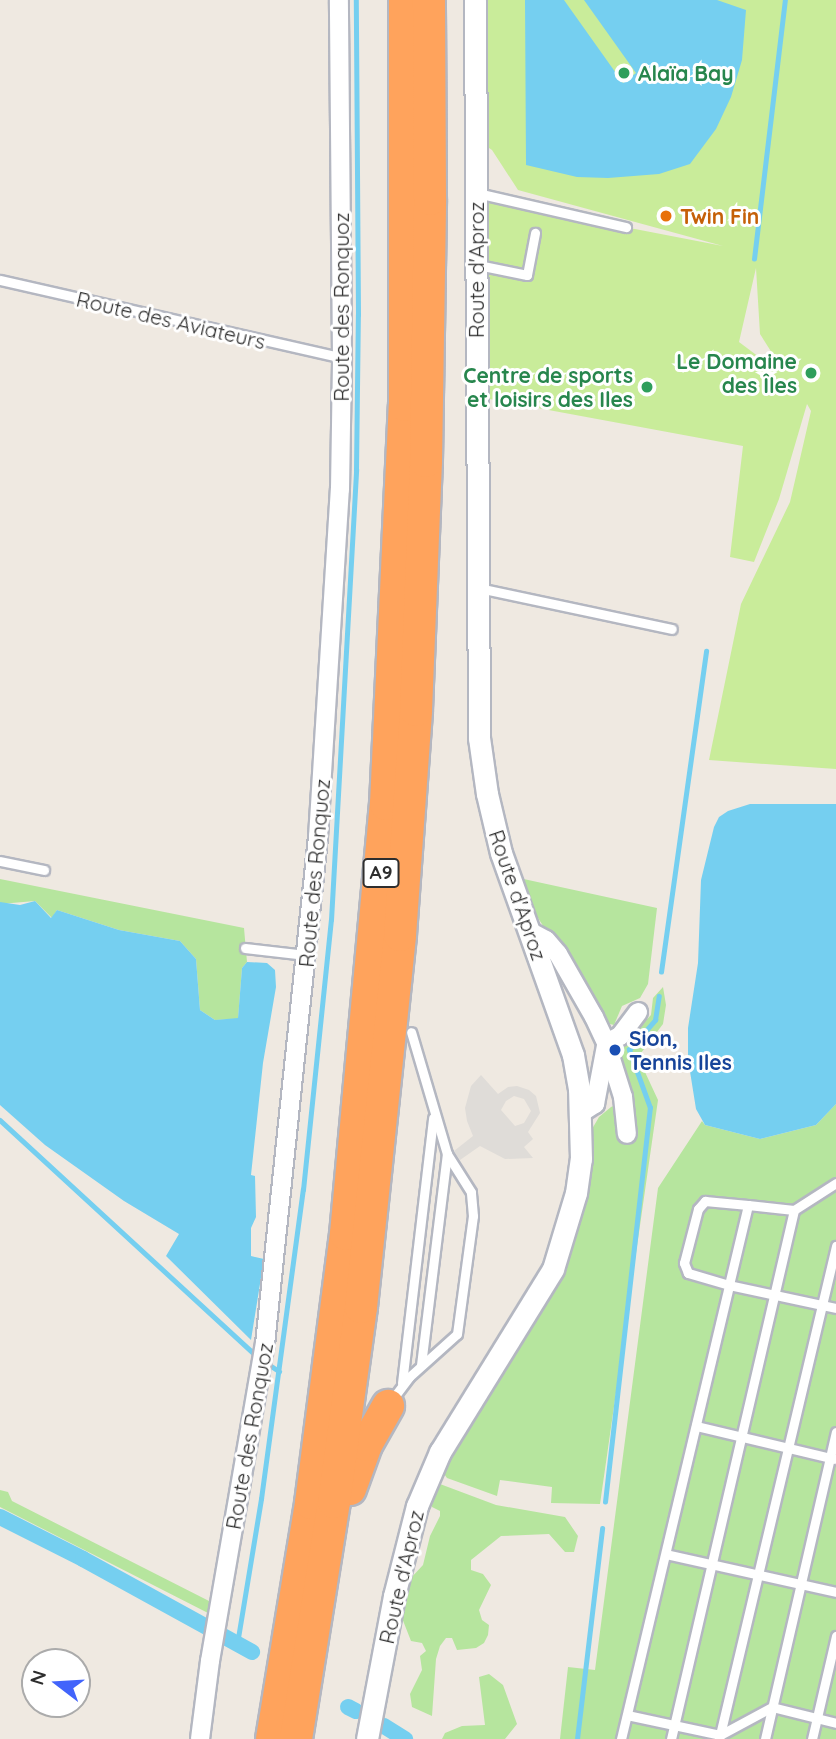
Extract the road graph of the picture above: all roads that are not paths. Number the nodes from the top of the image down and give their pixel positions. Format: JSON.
{"nodes":[{"id":1,"x":339,"y":0,"type":"edge"},
{"id":2,"x":405,"y":0,"type":"edge"},
{"id":3,"x":429,"y":0,"type":"edge"},
{"id":4,"x":475,"y":0,"type":"edge"},
{"id":5,"x":475,"y":193,"type":"junction"},
{"id":6,"x":626,"y":227,"type":"dead end"},
{"id":7,"x":535,"y":233,"type":"dead end"},
{"id":8,"x":476,"y":264,"type":"junction"},
{"id":9,"x":0,"y":280,"type":"edge"},
{"id":10,"x":342,"y":358,"type":"junction"},
{"id":11,"x":478,"y":588,"type":"junction"},
{"id":12,"x":672,"y":629,"type":"dead end"},
{"id":13,"x":407,"y":838,"type":"junction"},
{"id":14,"x":0,"y":861,"type":"edge"},
{"id":15,"x":44,"y":870,"type":"dead end"},
{"id":16,"x":529,"y":932,"type":"junction"},
{"id":17,"x":245,"y":948,"type":"dead end"},
{"id":18,"x":308,"y":955,"type":"junction"},
{"id":19,"x":638,"y":1012,"type":"dead end"},
{"id":20,"x":411,"y":1032,"type":"joint"},
{"id":21,"x":607,"y":1043,"type":"junction"},
{"id":22,"x":434,"y":1112,"type":"junction"},
{"id":23,"x":581,"y":1113,"type":"junction"},
{"id":24,"x":627,"y":1134,"type":"dead end"},
{"id":25,"x":447,"y":1154,"type":"junction"},
{"id":26,"x":836,"y":1183,"type":"edge"},
{"id":27,"x":748,"y":1205,"type":"junction"},
{"id":28,"x":794,"y":1210,"type":"junction"},
{"id":29,"x":836,"y":1246,"type":"edge"},
{"id":30,"x":729,"y":1285,"type":"junction"},
{"id":31,"x":774,"y":1293,"type":"junction"},
{"id":32,"x":822,"y":1304,"type":"junction"},
{"id":33,"x":836,"y":1308,"type":"edge"},
{"id":34,"x":421,"y":1365,"type":"junction"},
{"id":35,"x":395,"y":1395,"type":"junction"},
{"id":36,"x":696,"y":1426,"type":"junction"},
{"id":37,"x":836,"y":1433,"type":"edge"},
{"id":38,"x":741,"y":1437,"type":"junction"},
{"id":39,"x":788,"y":1448,"type":"junction"},
{"id":40,"x":833,"y":1458,"type":"edge"},
{"id":41,"x":666,"y":1554,"type":"junction"},
{"id":42,"x":711,"y":1564,"type":"junction"},
{"id":43,"x":758,"y":1575,"type":"junction"},
{"id":44,"x":801,"y":1584,"type":"junction"},
{"id":45,"x":836,"y":1592,"type":"edge"},
{"id":46,"x":319,"y":1602,"type":"junction"},
{"id":47,"x":836,"y":1636,"type":"edge"},
{"id":48,"x":772,"y":1707,"type":"junction"},
{"id":49,"x":627,"y":1715,"type":"junction"},
{"id":50,"x":817,"y":1718,"type":"junction"},
{"id":51,"x":836,"y":1723,"type":"edge"},
{"id":52,"x":674,"y":1725,"type":"junction"},
{"id":53,"x":719,"y":1737,"type":"edge"},
{"id":54,"x":200,"y":1739,"type":"edge"},
{"id":55,"x":272,"y":1739,"type":"edge"},
{"id":56,"x":296,"y":1739,"type":"edge"},
{"id":57,"x":367,"y":1739,"type":"edge"},
{"id":58,"x":621,"y":1739,"type":"edge"},
{"id":59,"x":671,"y":1739,"type":"edge"},
{"id":60,"x":765,"y":1739,"type":"edge"},
{"id":61,"x":812,"y":1739,"type":"edge"}],
"edges":[{"from":1,"to":10,"type":"street","name":"Route des Ronquoz"},
{"from":2,"to":55,"type":"highway","number":"A9"},
{"from":3,"to":13,"type":"highway","number":"A9"},
{"from":4,"to":5,"type":"street","name":"Route d'Aproz"},
{"from":5,"to":6,"type":"lane"},
{"from":5,"to":8,"type":"street","name":"Route d'Aproz"},
{"from":7,"to":8,"type":"lane"},
{"from":8,"to":11,"type":"street","name":"Route d'Aproz"},
{"from":9,"to":10,"type":"lane","name":"Route des Aviateurs"},
{"from":10,"to":18,"type":"street","name":"Route des Ronquoz"},
{"from":11,"to":12,"type":"lane"},
{"from":11,"to":16,"type":"street","name":"Route d'Aproz"},
{"from":13,"to":20,"type":"highway"},
{"from":13,"to":46,"type":"highway","number":"A9"},
{"from":14,"to":15,"type":"lane"},
{"from":16,"to":21,"type":"street"},
{"from":16,"to":23,"type":"street","name":"Route d'Aproz"},
{"from":17,"to":18,"type":"lane"},
{"from":18,"to":54,"type":"street","name":"Route des Ronquoz"},
{"from":19,"to":21,"type":"street"},
{"from":20,"to":22,"type":"lane"},
{"from":21,"to":23,"type":"street"},
{"from":21,"to":24,"type":"street"},
{"from":22,"to":25,"type":"lane"},
{"from":22,"to":35,"type":"lane"},
{"from":23,"to":57,"type":"street","name":"Route d'Aproz"},
{"from":25,"to":34,"type":"lane"},
{"from":25,"to":34,"type":"lane"},
{"from":26,"to":28,"type":"lane"},
{"from":27,"to":28,"type":"lane"},
{"from":27,"to":30,"type":"lane"},
{"from":27,"to":30,"type":"lane"},
{"from":28,"to":31,"type":"lane"},
{"from":29,"to":32,"type":"lane"},
{"from":30,"to":31,"type":"lane"},
{"from":30,"to":36,"type":"lane"},
{"from":31,"to":32,"type":"lane"},
{"from":31,"to":38,"type":"lane"},
{"from":32,"to":33,"type":"lane"},
{"from":32,"to":39,"type":"lane"},
{"from":34,"to":35,"type":"lane"},
{"from":35,"to":46,"type":"highway"},
{"from":36,"to":38,"type":"lane"},
{"from":36,"to":41,"type":"lane"},
{"from":37,"to":40,"type":"lane"},
{"from":38,"to":39,"type":"lane"},
{"from":38,"to":42,"type":"lane"},
{"from":39,"to":40,"type":"lane"},
{"from":39,"to":43,"type":"lane"},
{"from":40,"to":44,"type":"lane"},
{"from":41,"to":42,"type":"lane"},
{"from":41,"to":49,"type":"lane"},
{"from":42,"to":43,"type":"lane"},
{"from":42,"to":52,"type":"lane"},
{"from":43,"to":44,"type":"lane"},
{"from":43,"to":53,"type":"lane"},
{"from":44,"to":45,"type":"lane"},
{"from":44,"to":48,"type":"lane"},
{"from":46,"to":56,"type":"highway","number":"A9"},
{"from":47,"to":50,"type":"lane"},
{"from":48,"to":50,"type":"lane"},
{"from":48,"to":53,"type":"lane"},
{"from":48,"to":60,"type":"lane"},
{"from":49,"to":52,"type":"lane"},
{"from":49,"to":58,"type":"lane"},
{"from":50,"to":51,"type":"lane"},
{"from":50,"to":61,"type":"lane"},
{"from":52,"to":53,"type":"lane"},
{"from":52,"to":59,"type":"lane"}]}
